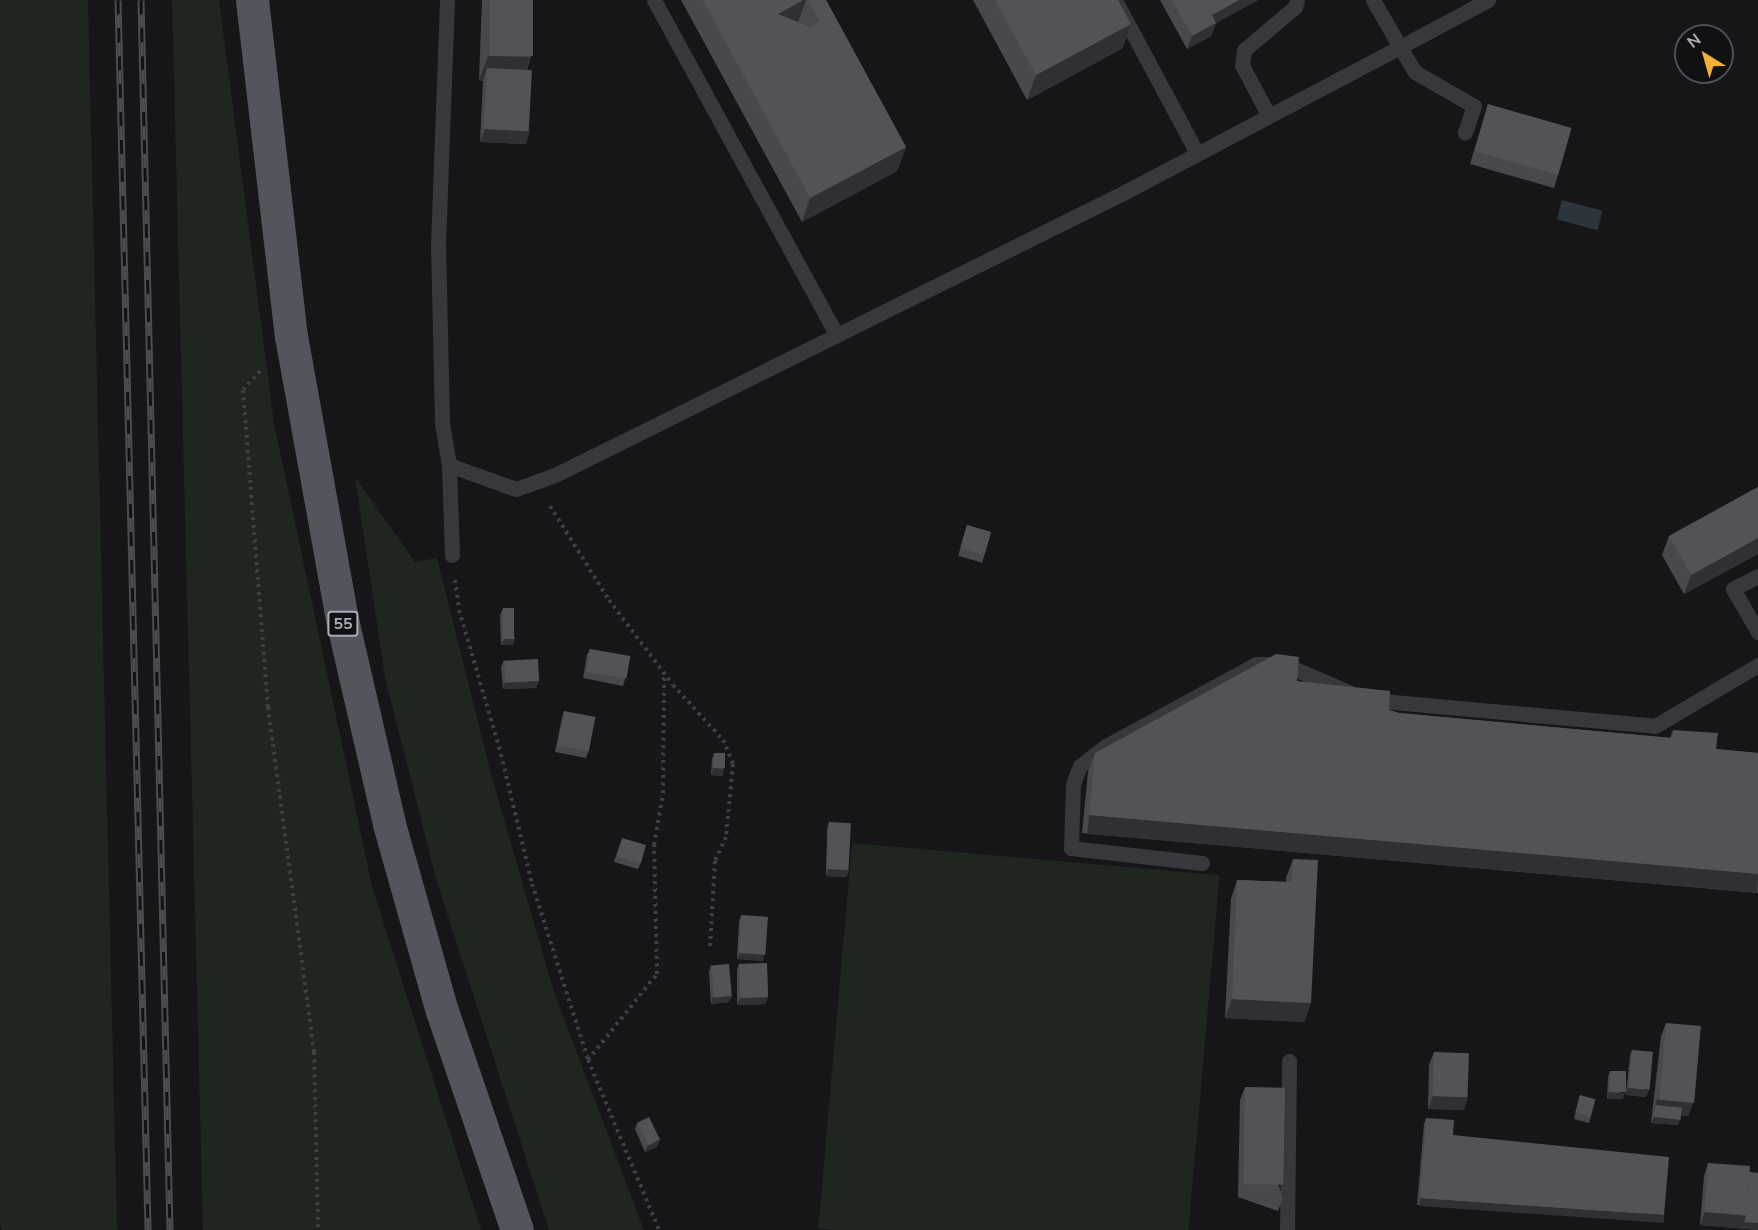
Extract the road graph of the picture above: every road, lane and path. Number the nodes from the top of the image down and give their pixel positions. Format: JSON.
{"nodes":[{"id":1,"x":252,"y":0,"type":"edge"},
{"id":2,"x":447,"y":0,"type":"edge"},
{"id":3,"x":654,"y":0,"type":"edge"},
{"id":4,"x":1114,"y":0,"type":"edge"},
{"id":5,"x":1297,"y":0,"type":"edge"},
{"id":6,"x":1373,"y":0,"type":"edge"},
{"id":7,"x":1488,"y":0,"type":"edge"},
{"id":8,"x":1400,"y":47,"type":"junction"},
{"id":9,"x":1268,"y":114,"type":"junction"},
{"id":10,"x":1465,"y":132,"type":"dead end"},
{"id":11,"x":1197,"y":153,"type":"junction"},
{"id":12,"x":837,"y":335,"type":"junction"},
{"id":13,"x":291,"y":336,"type":"junction"},
{"id":14,"x":450,"y":465,"type":"junction"},
{"id":15,"x":532,"y":485,"type":"junction"},
{"id":16,"x":452,"y":555,"type":"joint"},
{"id":17,"x":1758,"y":576,"type":"edge"},
{"id":18,"x":1758,"y":632,"type":"edge"},
{"id":19,"x":1758,"y":664,"type":"edge"},
{"id":20,"x":664,"y":674,"type":"junction"},
{"id":21,"x":1202,"y":863,"type":"dead end"},
{"id":22,"x":710,"y":948,"type":"dead end"},
{"id":23,"x":588,"y":1060,"type":"junction"},
{"id":24,"x":1289,"y":1061,"type":"dead end"},
{"id":25,"x":318,"y":1230,"type":"edge"},
{"id":26,"x":517,"y":1230,"type":"edge"},
{"id":27,"x":659,"y":1230,"type":"edge"},
{"id":28,"x":1287,"y":1230,"type":"edge"}],
"edges":[{"from":1,"to":13,"type":"main road","number":"55"},
{"from":2,"to":14,"type":"lane"},
{"from":3,"to":12,"type":"lane"},
{"from":4,"to":11,"type":"lane"},
{"from":5,"to":9,"type":"lane"},
{"from":6,"to":8,"type":"lane"},
{"from":7,"to":8,"type":"lane"},
{"from":8,"to":9,"type":"lane"},
{"from":8,"to":10,"type":"lane"},
{"from":9,"to":11,"type":"lane"},
{"from":11,"to":12,"type":"lane"},
{"from":12,"to":15,"type":"lane"},
{"from":13,"to":25,"type":"path"},
{"from":13,"to":26,"type":"main road","number":"55"},
{"from":14,"to":15,"type":"lane"},
{"from":14,"to":16,"type":"lane"},
{"from":15,"to":20,"type":"path"},
{"from":16,"to":23,"type":"path"},
{"from":17,"to":18,"type":"lane"},
{"from":19,"to":21,"type":"lane"},
{"from":20,"to":22,"type":"path"},
{"from":20,"to":23,"type":"path"},
{"from":23,"to":27,"type":"path"},
{"from":24,"to":28,"type":"lane"}]}
